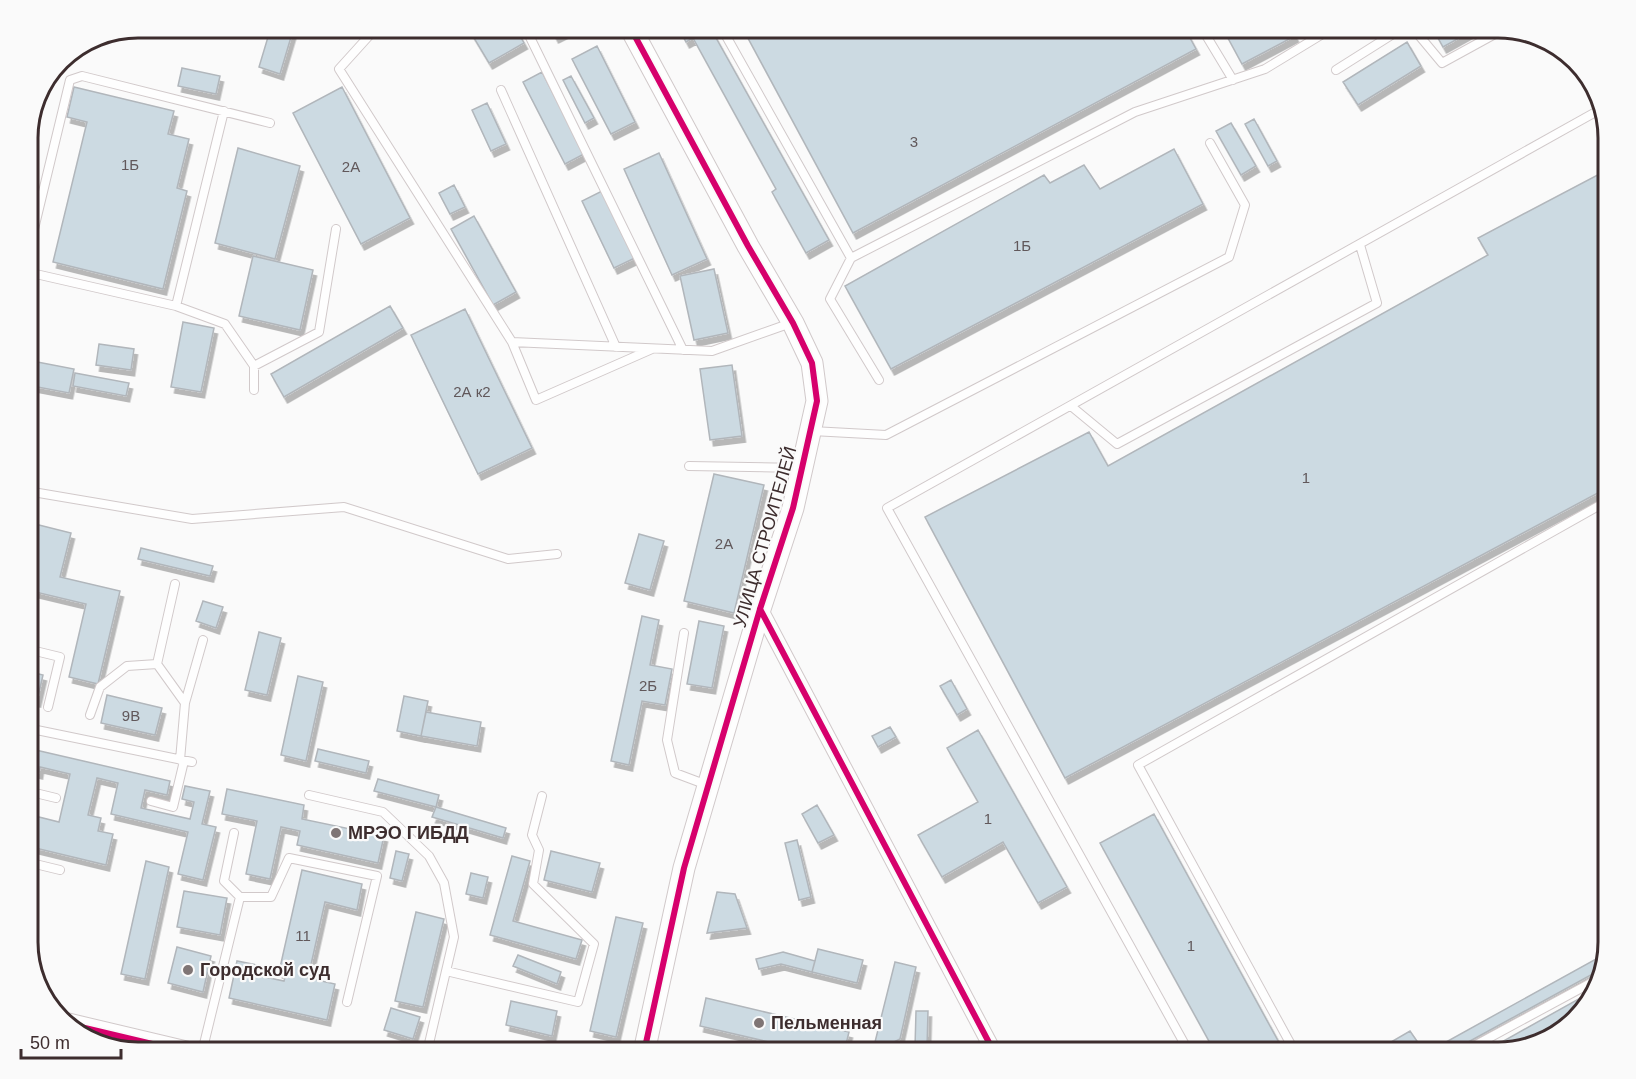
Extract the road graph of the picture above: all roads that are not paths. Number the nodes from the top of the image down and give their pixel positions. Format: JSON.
{"nodes":[{"id":1,"x":367,"y":38,"type":"edge"},
{"id":2,"x":530,"y":38,"type":"edge"},
{"id":3,"x":636,"y":38,"type":"edge"},
{"id":4,"x":728,"y":38,"type":"edge"},
{"id":5,"x":1208,"y":38,"type":"edge"},
{"id":6,"x":1316,"y":38,"type":"edge"},
{"id":7,"x":1387,"y":38,"type":"edge"},
{"id":8,"x":1421,"y":38,"type":"edge"},
{"id":9,"x":1488,"y":38,"type":"edge"},
{"id":10,"x":1336,"y":70,"type":"dead end"},
{"id":11,"x":1233,"y":80,"type":"junction"},
{"id":12,"x":501,"y":90,"type":"dead end"},
{"id":13,"x":224,"y":111,"type":"junction"},
{"id":14,"x":1595,"y":112,"type":"edge"},
{"id":15,"x":270,"y":123,"type":"dead end"},
{"id":16,"x":1210,"y":143,"type":"dead end"},
{"id":17,"x":38,"y":212,"type":"edge"},
{"id":18,"x":336,"y":230,"type":"dead end"},
{"id":19,"x":1360,"y":244,"type":"junction"},
{"id":20,"x":851,"y":258,"type":"junction"},
{"id":21,"x":38,"y":275,"type":"edge"},
{"id":22,"x":176,"y":306,"type":"junction"},
{"id":23,"x":793,"y":323,"type":"junction"},
{"id":24,"x":512,"y":342,"type":"junction"},
{"id":25,"x":616,"y":347,"type":"junction"},
{"id":26,"x":653,"y":349,"type":"junction"},
{"id":27,"x":683,"y":350,"type":"junction"},
{"id":28,"x":254,"y":366,"type":"junction"},
{"id":29,"x":879,"y":380,"type":"dead end"},
{"id":30,"x":254,"y":390,"type":"dead end"},
{"id":31,"x":1071,"y":406,"type":"junction"},
{"id":32,"x":811,"y":431,"type":"junction"},
{"id":33,"x":689,"y":466,"type":"dead end"},
{"id":34,"x":803,"y":468,"type":"junction"},
{"id":35,"x":38,"y":493,"type":"edge"},
{"id":36,"x":1598,"y":506,"type":"edge"},
{"id":37,"x":557,"y":555,"type":"dead end"},
{"id":38,"x":175,"y":584,"type":"dead end"},
{"id":39,"x":760,"y":609,"type":"junction"},
{"id":40,"x":684,"y":633,"type":"dead end"},
{"id":41,"x":203,"y":640,"type":"dead end"},
{"id":42,"x":38,"y":652,"type":"edge"},
{"id":43,"x":157,"y":664,"type":"junction"},
{"id":44,"x":185,"y":703,"type":"junction"},
{"id":45,"x":48,"y":707,"type":"dead end"},
{"id":46,"x":90,"y":714,"type":"dead end"},
{"id":47,"x":38,"y":730,"type":"edge"},
{"id":48,"x":186,"y":761,"type":"junction"},
{"id":49,"x":709,"y":785,"type":"junction"},
{"id":50,"x":38,"y":794,"type":"edge"},
{"id":51,"x":309,"y":795,"type":"dead end"},
{"id":52,"x":543,"y":796,"type":"dead end"},
{"id":53,"x":56,"y":798,"type":"dead end"},
{"id":54,"x":151,"y":801,"type":"dead end"},
{"id":55,"x":234,"y":833,"type":"dead end"},
{"id":56,"x":38,"y":865,"type":"edge"},
{"id":57,"x":60,"y":870,"type":"dead end"},
{"id":58,"x":240,"y":897,"type":"junction"},
{"id":59,"x":446,"y":971,"type":"junction"},
{"id":60,"x":1589,"y":984,"type":"edge"},
{"id":61,"x":347,"y":1002,"type":"dead end"},
{"id":62,"x":204,"y":1042,"type":"edge"},
{"id":63,"x":429,"y":1042,"type":"edge"},
{"id":64,"x":646,"y":1042,"type":"edge"},
{"id":65,"x":989,"y":1042,"type":"edge"},
{"id":66,"x":1183,"y":1042,"type":"edge"},
{"id":67,"x":1289,"y":1042,"type":"edge"},
{"id":68,"x":1481,"y":1042,"type":"edge"}],
"edges":[{"from":1,"to":24,"type":"lane"},
{"from":2,"to":27,"type":"lane"},
{"from":3,"to":23,"type":"street","name":"УЛИЦА СТРОИТЕЛЕЙ"},
{"from":4,"to":20,"type":"lane"},
{"from":5,"to":11,"type":"lane"},
{"from":6,"to":11,"type":"lane"},
{"from":7,"to":10,"type":"lane"},
{"from":8,"to":9,"type":"lane"},
{"from":11,"to":20,"type":"lane"},
{"from":12,"to":25,"type":"lane"},
{"from":13,"to":15,"type":"lane"},
{"from":13,"to":17,"type":"lane"},
{"from":13,"to":22,"type":"lane"},
{"from":14,"to":19,"type":"lane"},
{"from":16,"to":32,"type":"lane"},
{"from":18,"to":28,"type":"lane"},
{"from":19,"to":31,"type":"lane"},
{"from":19,"to":31,"type":"lane"},
{"from":20,"to":29,"type":"lane"},
{"from":21,"to":22,"type":"lane"},
{"from":22,"to":28,"type":"lane"},
{"from":23,"to":27,"type":"lane"},
{"from":23,"to":32,"type":"street","name":"УЛИЦА СТРОИТЕЛЕЙ"},
{"from":24,"to":25,"type":"lane"},
{"from":24,"to":26,"type":"lane"},
{"from":25,"to":26,"type":"lane"},
{"from":26,"to":27,"type":"lane"},
{"from":28,"to":30,"type":"lane"},
{"from":31,"to":66,"type":"lane"},
{"from":32,"to":34,"type":"street","name":"УЛИЦА СТРОИТЕЛЕЙ"},
{"from":33,"to":34,"type":"lane"},
{"from":34,"to":39,"type":"street","name":"УЛИЦА СТРОИТЕЛЕЙ"},
{"from":35,"to":37,"type":"lane"},
{"from":36,"to":67,"type":"lane"},
{"from":38,"to":43,"type":"lane"},
{"from":39,"to":49,"type":"street","name":"УЛИЦА СТРОИТЕЛЕЙ"},
{"from":39,"to":65,"type":"street"},
{"from":40,"to":49,"type":"lane"},
{"from":41,"to":44,"type":"lane"},
{"from":42,"to":45,"type":"lane"},
{"from":43,"to":44,"type":"lane"},
{"from":43,"to":46,"type":"lane"},
{"from":44,"to":48,"type":"lane"},
{"from":47,"to":48,"type":"lane"},
{"from":48,"to":54,"type":"lane"},
{"from":49,"to":64,"type":"street","name":"УЛИЦА СТРОИТЕЛЕЙ"},
{"from":50,"to":53,"type":"lane"},
{"from":51,"to":59,"type":"lane"},
{"from":52,"to":59,"type":"lane"},
{"from":55,"to":58,"type":"lane"},
{"from":56,"to":57,"type":"lane"},
{"from":58,"to":61,"type":"lane"},
{"from":58,"to":62,"type":"lane"},
{"from":59,"to":63,"type":"lane"},
{"from":60,"to":68,"type":"lane"}]}
